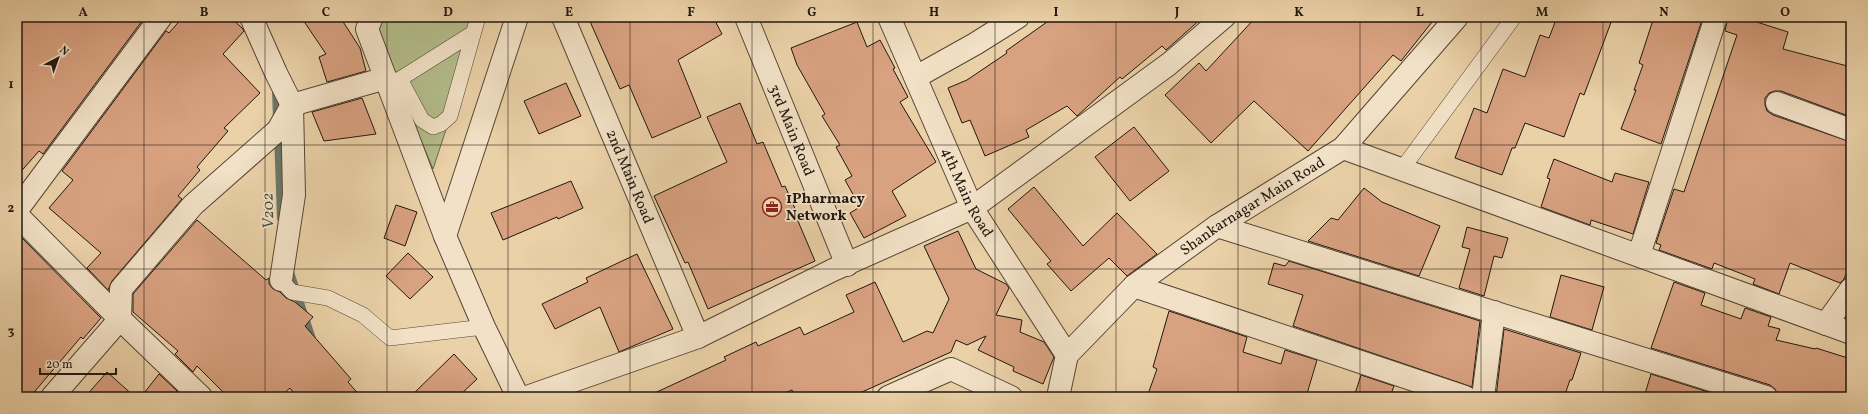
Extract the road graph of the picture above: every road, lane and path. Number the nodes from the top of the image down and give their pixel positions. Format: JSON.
{"nodes":[{"id":1,"x":161,"y":17,"type":"edge"},
{"id":2,"x":251,"y":17,"type":"edge"},
{"id":3,"x":478,"y":17,"type":"edge"},
{"id":4,"x":517,"y":17,"type":"edge"},
{"id":5,"x":563,"y":17,"type":"edge"},
{"id":6,"x":746,"y":17,"type":"edge"},
{"id":7,"x":889,"y":17,"type":"edge"},
{"id":8,"x":1018,"y":17,"type":"edge"},
{"id":9,"x":1224,"y":17,"type":"edge"},
{"id":10,"x":1457,"y":17,"type":"edge"},
{"id":11,"x":1514,"y":17,"type":"edge"},
{"id":12,"x":1716,"y":17,"type":"edge"},
{"id":13,"x":367,"y":21,"type":"edge"},
{"id":14,"x":473,"y":33,"type":"junction"},
{"id":15,"x":916,"y":77,"type":"junction"},
{"id":16,"x":386,"y":78,"type":"junction"},
{"id":17,"x":1777,"y":103,"type":"dead end"},
{"id":18,"x":292,"y":105,"type":"junction"},
{"id":19,"x":1851,"y":130,"type":"edge"},
{"id":20,"x":1343,"y":148,"type":"junction"},
{"id":21,"x":1402,"y":169,"type":"junction"},
{"id":22,"x":972,"y":208,"type":"junction"},
{"id":23,"x":17,"y":210,"type":"edge"},
{"id":24,"x":17,"y":215,"type":"edge"},
{"id":25,"x":1217,"y":226,"type":"junction"},
{"id":26,"x":445,"y":236,"type":"junction"},
{"id":27,"x":1639,"y":255,"type":"junction"},
{"id":28,"x":847,"y":265,"type":"junction"},
{"id":29,"x":281,"y":280,"type":"joint"},
{"id":30,"x":1134,"y":286,"type":"junction"},
{"id":31,"x":1851,"y":289,"type":"edge"},
{"id":32,"x":1494,"y":312,"type":"junction"},
{"id":33,"x":120,"y":319,"type":"junction"},
{"id":34,"x":1826,"y":324,"type":"junction"},
{"id":35,"x":484,"y":327,"type":"junction"},
{"id":36,"x":1851,"y":333,"type":"edge"},
{"id":37,"x":698,"y":337,"type":"junction"},
{"id":38,"x":1067,"y":355,"type":"junction"},
{"id":39,"x":52,"y":397,"type":"edge"},
{"id":40,"x":201,"y":397,"type":"edge"},
{"id":41,"x":518,"y":397,"type":"edge"},
{"id":42,"x":527,"y":397,"type":"edge"},
{"id":43,"x":888,"y":397,"type":"edge"},
{"id":44,"x":1011,"y":397,"type":"edge"},
{"id":45,"x":1058,"y":397,"type":"edge"},
{"id":46,"x":1465,"y":397,"type":"edge"},
{"id":47,"x":1483,"y":397,"type":"edge"},
{"id":48,"x":1766,"y":397,"type":"edge"}],
"edges":[{"from":1,"to":23,"type":"street"},
{"from":2,"to":18,"type":"street"},
{"from":3,"to":14,"type":"lane"},
{"from":4,"to":26,"type":"street"},
{"from":5,"to":37,"type":"street","name":"2nd Main Road"},
{"from":6,"to":28,"type":"street","name":"3rd Main Road"},
{"from":7,"to":15,"type":"street","name":"4th Main Road"},
{"from":8,"to":15,"type":"street"},
{"from":9,"to":22,"type":"street"},
{"from":10,"to":20,"type":"street","name":"Shankarnagar Main Road"},
{"from":11,"to":21,"type":"lane"},
{"from":12,"to":27,"type":"street"},
{"from":13,"to":16,"type":"street"},
{"from":14,"to":14,"type":"lane"},
{"from":15,"to":22,"type":"street","name":"4th Main Road"},
{"from":16,"to":18,"type":"street"},
{"from":16,"to":26,"type":"street"},
{"from":17,"to":19,"type":"street"},
{"from":18,"to":29,"type":"street"},
{"from":18,"to":33,"type":"street"},
{"from":20,"to":21,"type":"street"},
{"from":20,"to":25,"type":"street","name":"Shankarnagar Main Road"},
{"from":21,"to":27,"type":"street"},
{"from":22,"to":28,"type":"street"},
{"from":22,"to":38,"type":"street","name":"4th Main Road"},
{"from":24,"to":33,"type":"street"},
{"from":25,"to":30,"type":"street","name":"Shankarnagar Main Road"},
{"from":25,"to":32,"type":"street"},
{"from":26,"to":35,"type":"street"},
{"from":27,"to":34,"type":"street"},
{"from":28,"to":37,"type":"street"},
{"from":29,"to":35,"type":"lane"},
{"from":30,"to":38,"type":"street","name":"Shankarnagar Main Road"},
{"from":30,"to":46,"type":"street"},
{"from":31,"to":34,"type":"street"},
{"from":32,"to":47,"type":"street"},
{"from":32,"to":48,"type":"street"},
{"from":33,"to":39,"type":"street"},
{"from":33,"to":40,"type":"street"},
{"from":34,"to":36,"type":"street"},
{"from":35,"to":41,"type":"street"},
{"from":37,"to":42,"type":"street"},
{"from":38,"to":45,"type":"street"},
{"from":43,"to":44,"type":"street"}]}
